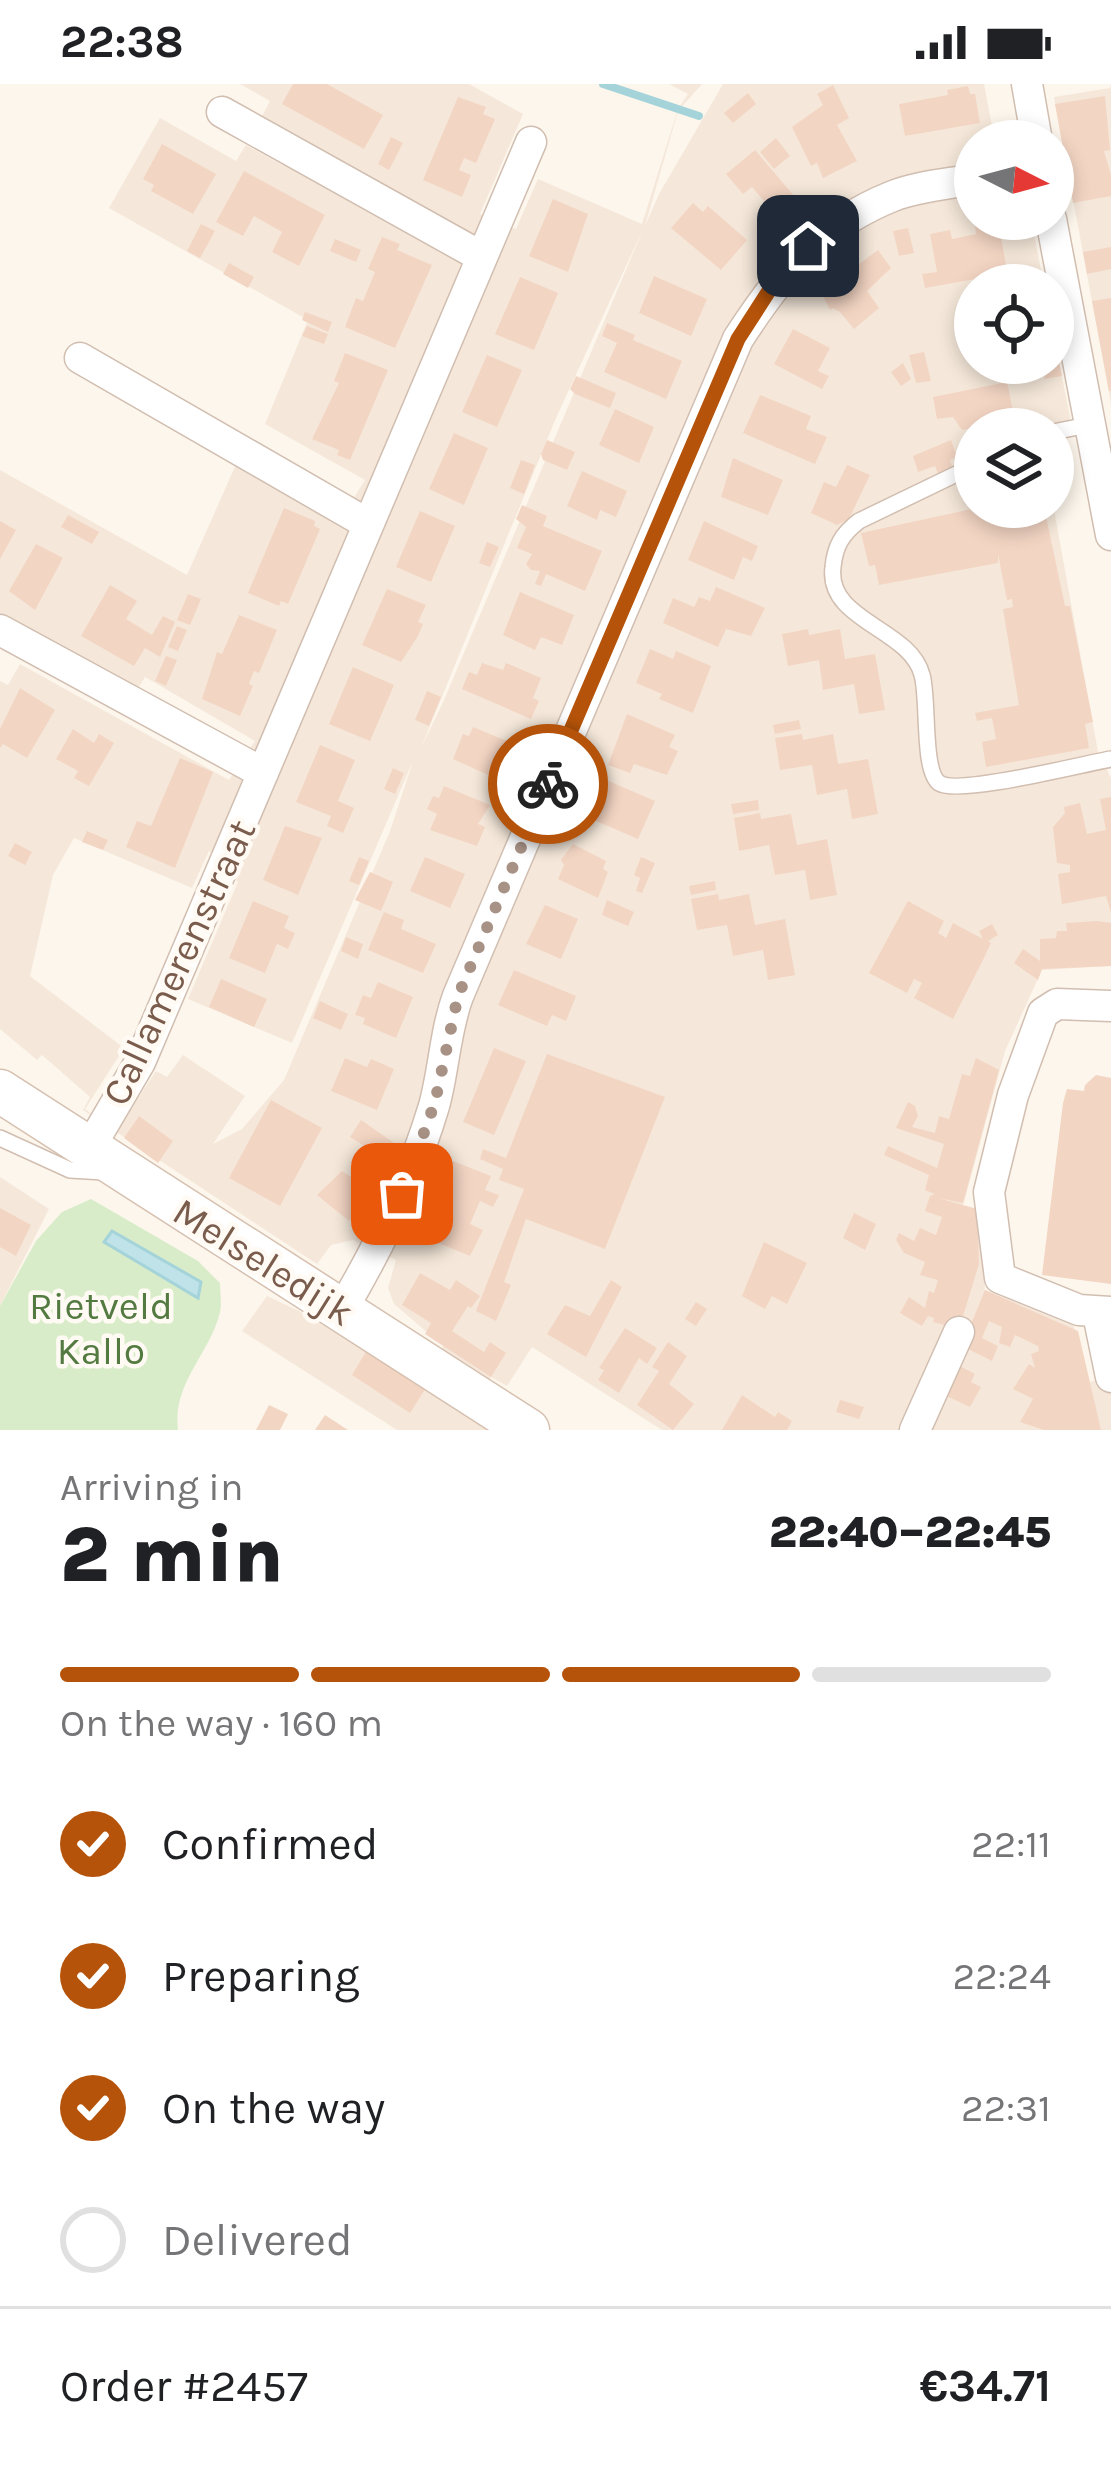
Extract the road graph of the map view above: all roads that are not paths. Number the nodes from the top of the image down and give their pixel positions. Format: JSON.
{"nodes":[{"id":1,"x":1027,"y":84,"type":"edge"},
{"id":2,"x":222,"y":112,"type":"dead end"},
{"id":3,"x":1033,"y":120,"type":"edge"},
{"id":4,"x":531,"y":142,"type":"dead end"},
{"id":5,"x":954,"y":183,"type":"edge"},
{"id":6,"x":1056,"y":240,"type":"edge"},
{"id":7,"x":482,"y":257,"type":"junction"},
{"id":8,"x":80,"y":358,"type":"dead end"},
{"id":9,"x":1088,"y":425,"type":"junction"},
{"id":10,"x":1074,"y":428,"type":"edge"},
{"id":11,"x":954,"y":475,"type":"edge"},
{"id":12,"x":368,"y":524,"type":"junction"},
{"id":13,"x":1111,"y":535,"type":"edge"},
{"id":14,"x":0,"y":630,"type":"edge"},
{"id":15,"x":1111,"y":759,"type":"edge"},
{"id":16,"x":263,"y":773,"type":"junction"},
{"id":17,"x":1111,"y":1006,"type":"edge"},
{"id":18,"x":0,"y":1091,"type":"edge"},
{"id":19,"x":0,"y":1138,"type":"edge"},
{"id":20,"x":88,"y":1149,"type":"junction"},
{"id":21,"x":125,"y":1173,"type":"junction"},
{"id":22,"x":340,"y":1311,"type":"junction"},
{"id":23,"x":1104,"y":1313,"type":"edge"},
{"id":24,"x":959,"y":1332,"type":"dead end"},
{"id":25,"x":1111,"y":1377,"type":"edge"},
{"id":26,"x":528,"y":1430,"type":"edge"},
{"id":27,"x":915,"y":1430,"type":"edge"}],
"edges":[{"from":1,"to":3,"type":"street"},
{"from":2,"to":7,"type":"street"},
{"from":4,"to":7,"type":"street","name":"Callamerenstraat"},
{"from":5,"to":22,"type":"street"},
{"from":6,"to":9,"type":"street"},
{"from":7,"to":12,"type":"street","name":"Callamerenstraat"},
{"from":8,"to":12,"type":"street"},
{"from":9,"to":10,"type":"lane"},
{"from":9,"to":13,"type":"street"},
{"from":11,"to":15,"type":"lane"},
{"from":12,"to":16,"type":"street","name":"Callamerenstraat"},
{"from":14,"to":16,"type":"street","name":"Callamerenstraat"},
{"from":16,"to":20,"type":"street","name":"Callamerenstraat"},
{"from":17,"to":23,"type":"street"},
{"from":18,"to":20,"type":"main road","name":"Melseledijk"},
{"from":19,"to":21,"type":"lane"},
{"from":20,"to":21,"type":"main road","name":"Melseledijk"},
{"from":21,"to":22,"type":"main road","name":"Melseledijk"},
{"from":22,"to":26,"type":"main road","name":"Melseledijk"},
{"from":23,"to":25,"type":"street"},
{"from":24,"to":27,"type":"street"}]}
